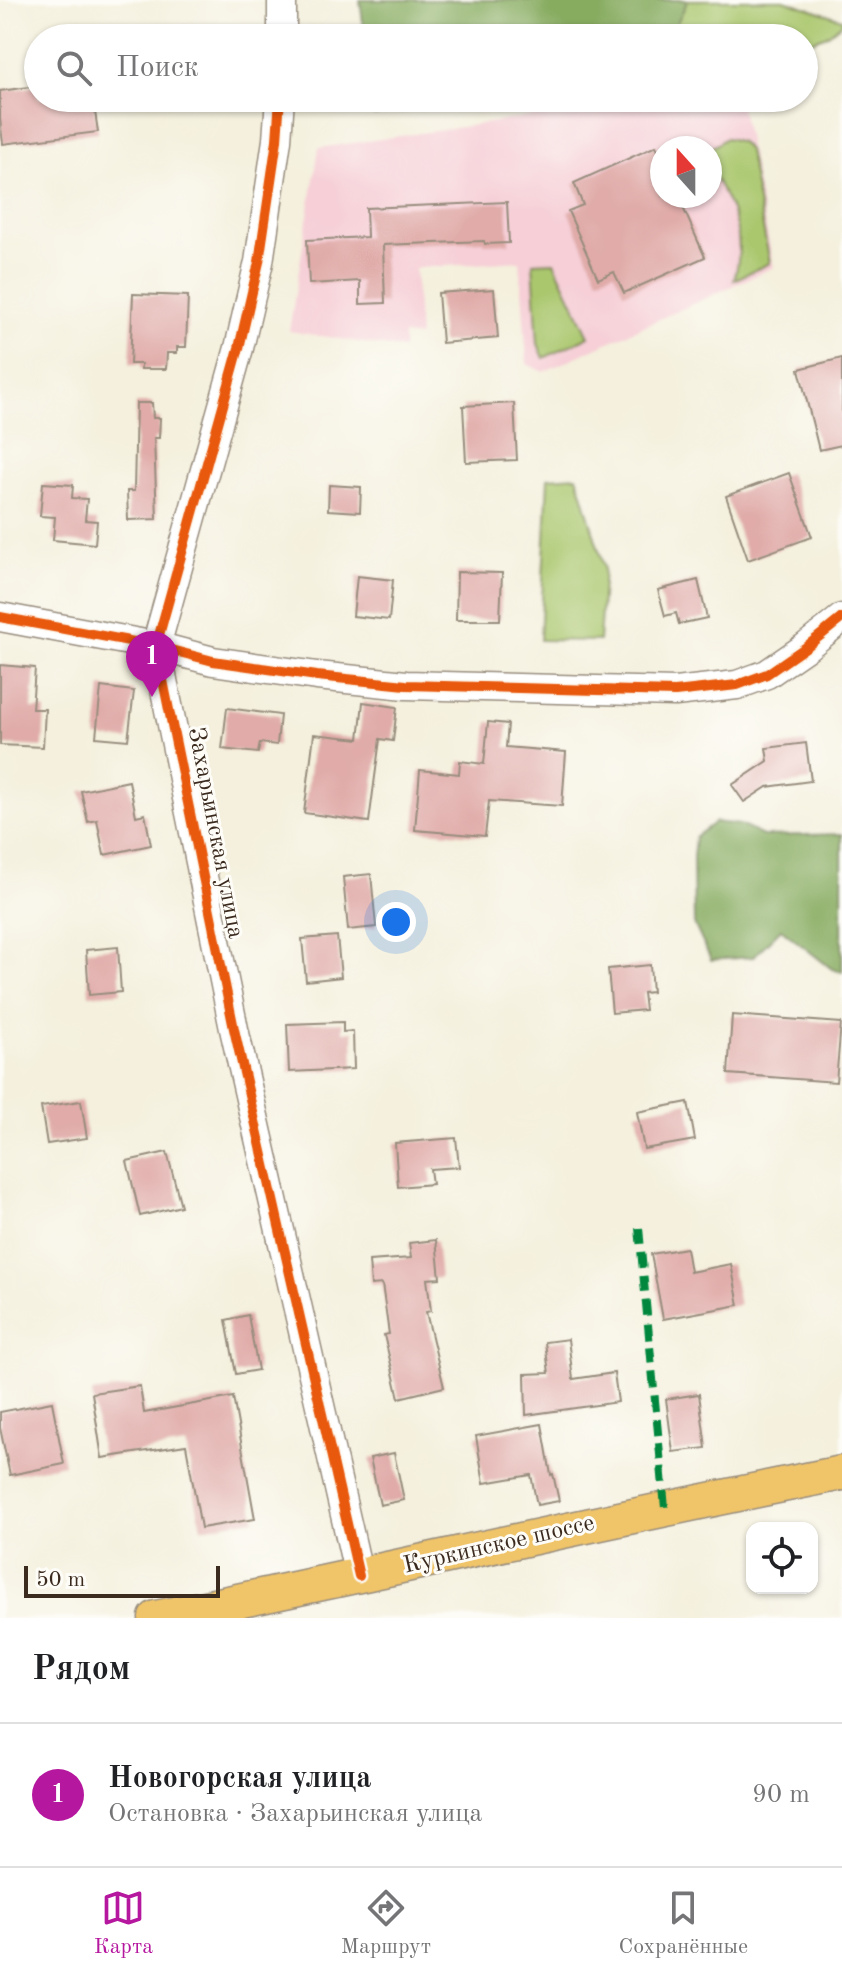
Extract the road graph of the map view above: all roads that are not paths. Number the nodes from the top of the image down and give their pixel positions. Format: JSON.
{"nodes":[{"id":1,"x":282,"y":0,"type":"edge"},
{"id":2,"x":282,"y":24,"type":"edge"},
{"id":3,"x":279,"y":112,"type":"edge"},
{"id":4,"x":0,"y":617,"type":"edge"},
{"id":5,"x":842,"y":618,"type":"edge"},
{"id":6,"x":156,"y":646,"type":"junction"},
{"id":7,"x":842,"y":1473,"type":"edge"},
{"id":8,"x":359,"y":1576,"type":"junction"},
{"id":9,"x":156,"y":1618,"type":"edge"}],
"edges":[{"from":1,"to":2,"type":"street"},
{"from":3,"to":6,"type":"street","name":"Захарьинская улица"},
{"from":4,"to":6,"type":"street"},
{"from":5,"to":6,"type":"street"},
{"from":6,"to":8,"type":"street","name":"Захарьинская улица"},
{"from":7,"to":8,"type":"main road","name":"Куркинское шоссе"},
{"from":8,"to":9,"type":"main road","name":"Куркинское шоссе"}]}
